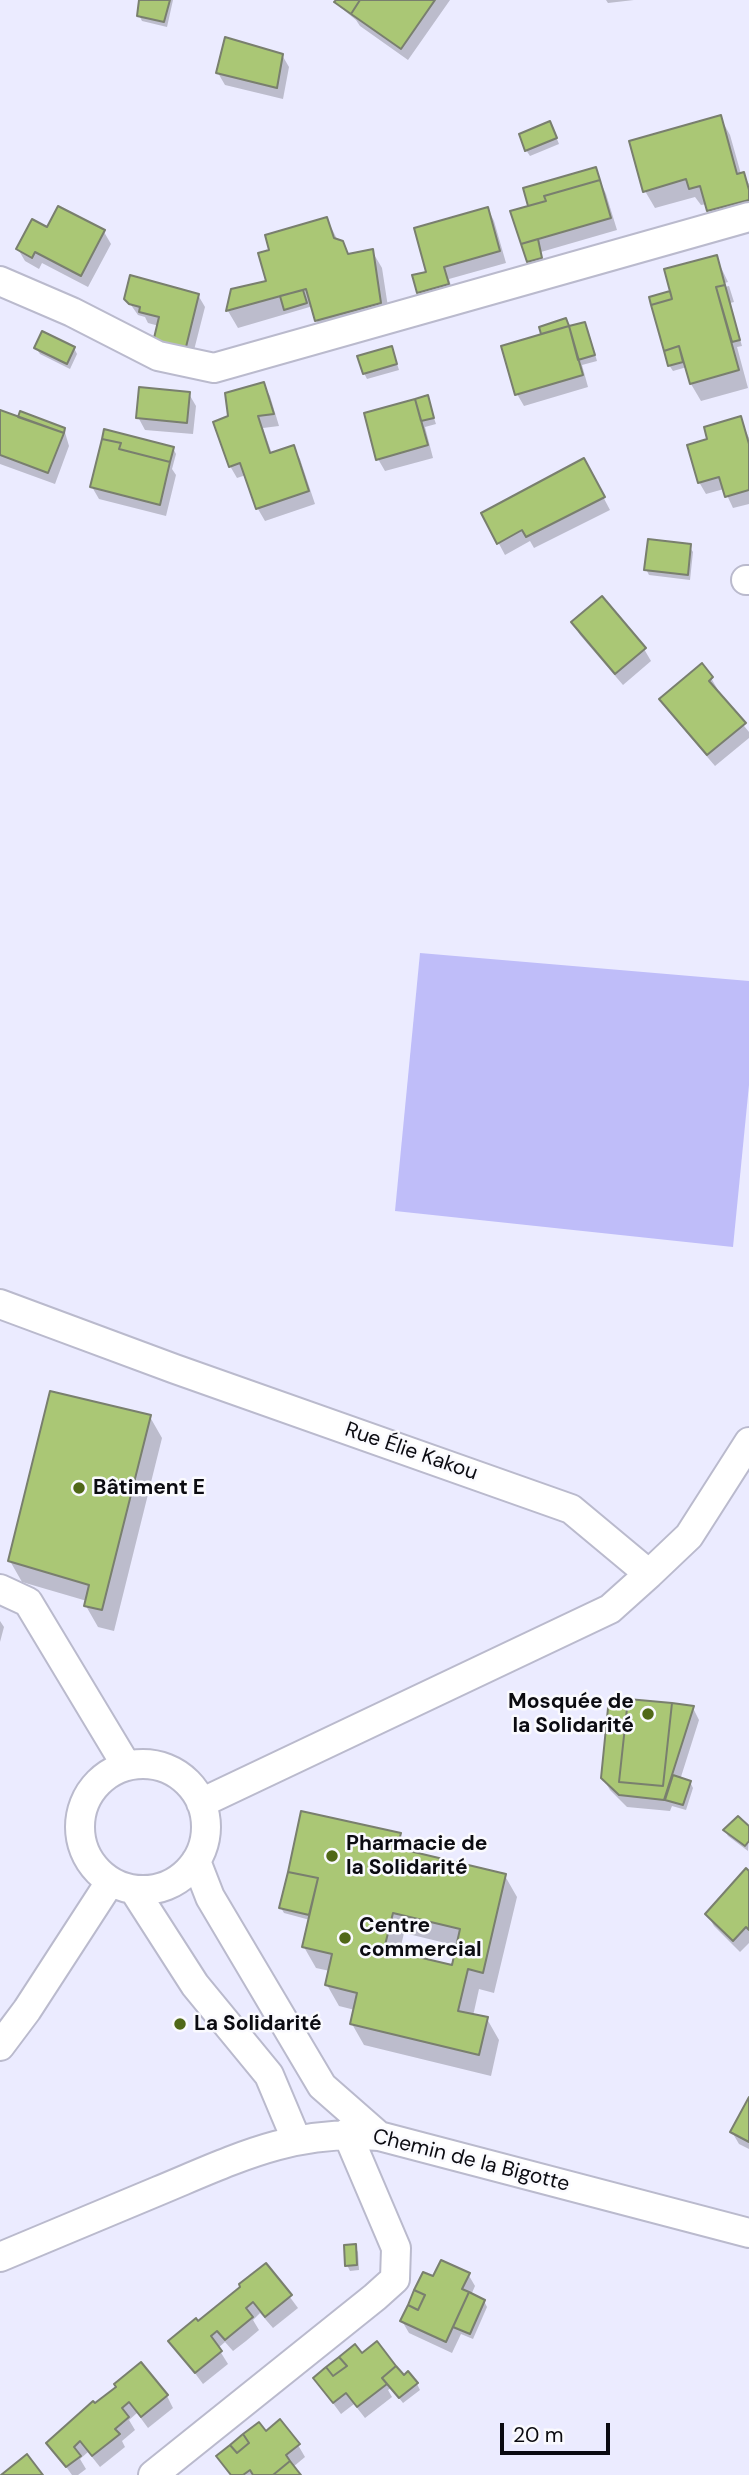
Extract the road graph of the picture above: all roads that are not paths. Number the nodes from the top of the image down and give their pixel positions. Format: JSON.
{"nodes":[{"id":1,"x":749,"y":217,"type":"edge"},
{"id":2,"x":0,"y":281,"type":"edge"},
{"id":3,"x":0,"y":1304,"type":"edge"},
{"id":4,"x":749,"y":1442,"type":"edge"},
{"id":5,"x":649,"y":1574,"type":"junction"},
{"id":6,"x":0,"y":1589,"type":"edge"},
{"id":7,"x":126,"y":1765,"type":"junction"},
{"id":8,"x":201,"y":1803,"type":"junction"},
{"id":9,"x":196,"y":1861,"type":"junction"},
{"id":10,"x":122,"y":1886,"type":"junction"},
{"id":11,"x":0,"y":2046,"type":"edge"},
{"id":12,"x":347,"y":2133,"type":"junction"},
{"id":13,"x":379,"y":2136,"type":"junction"},
{"id":14,"x":296,"y":2139,"type":"junction"},
{"id":15,"x":749,"y":2233,"type":"edge"},
{"id":16,"x":0,"y":2257,"type":"edge"},
{"id":17,"x":153,"y":2475,"type":"edge"}],
"edges":[{"from":1,"to":2,"type":"street"},
{"from":3,"to":5,"type":"street","name":"Rue Élie Kakou"},
{"from":4,"to":5,"type":"street"},
{"from":5,"to":8,"type":"street"},
{"from":6,"to":7,"type":"street"},
{"from":7,"to":8,"type":"street"},
{"from":7,"to":10,"type":"street"},
{"from":8,"to":9,"type":"street"},
{"from":9,"to":10,"type":"street"},
{"from":9,"to":13,"type":"street"},
{"from":10,"to":11,"type":"street"},
{"from":10,"to":14,"type":"street"},
{"from":12,"to":13,"type":"street","name":"Chemin de la Bigotte"},
{"from":12,"to":14,"type":"street","name":"Chemin de la Bigotte"},
{"from":12,"to":17,"type":"street"},
{"from":13,"to":15,"type":"street","name":"Chemin de la Bigotte"},
{"from":14,"to":16,"type":"street","name":"Chemin de la Bigotte"}]}
